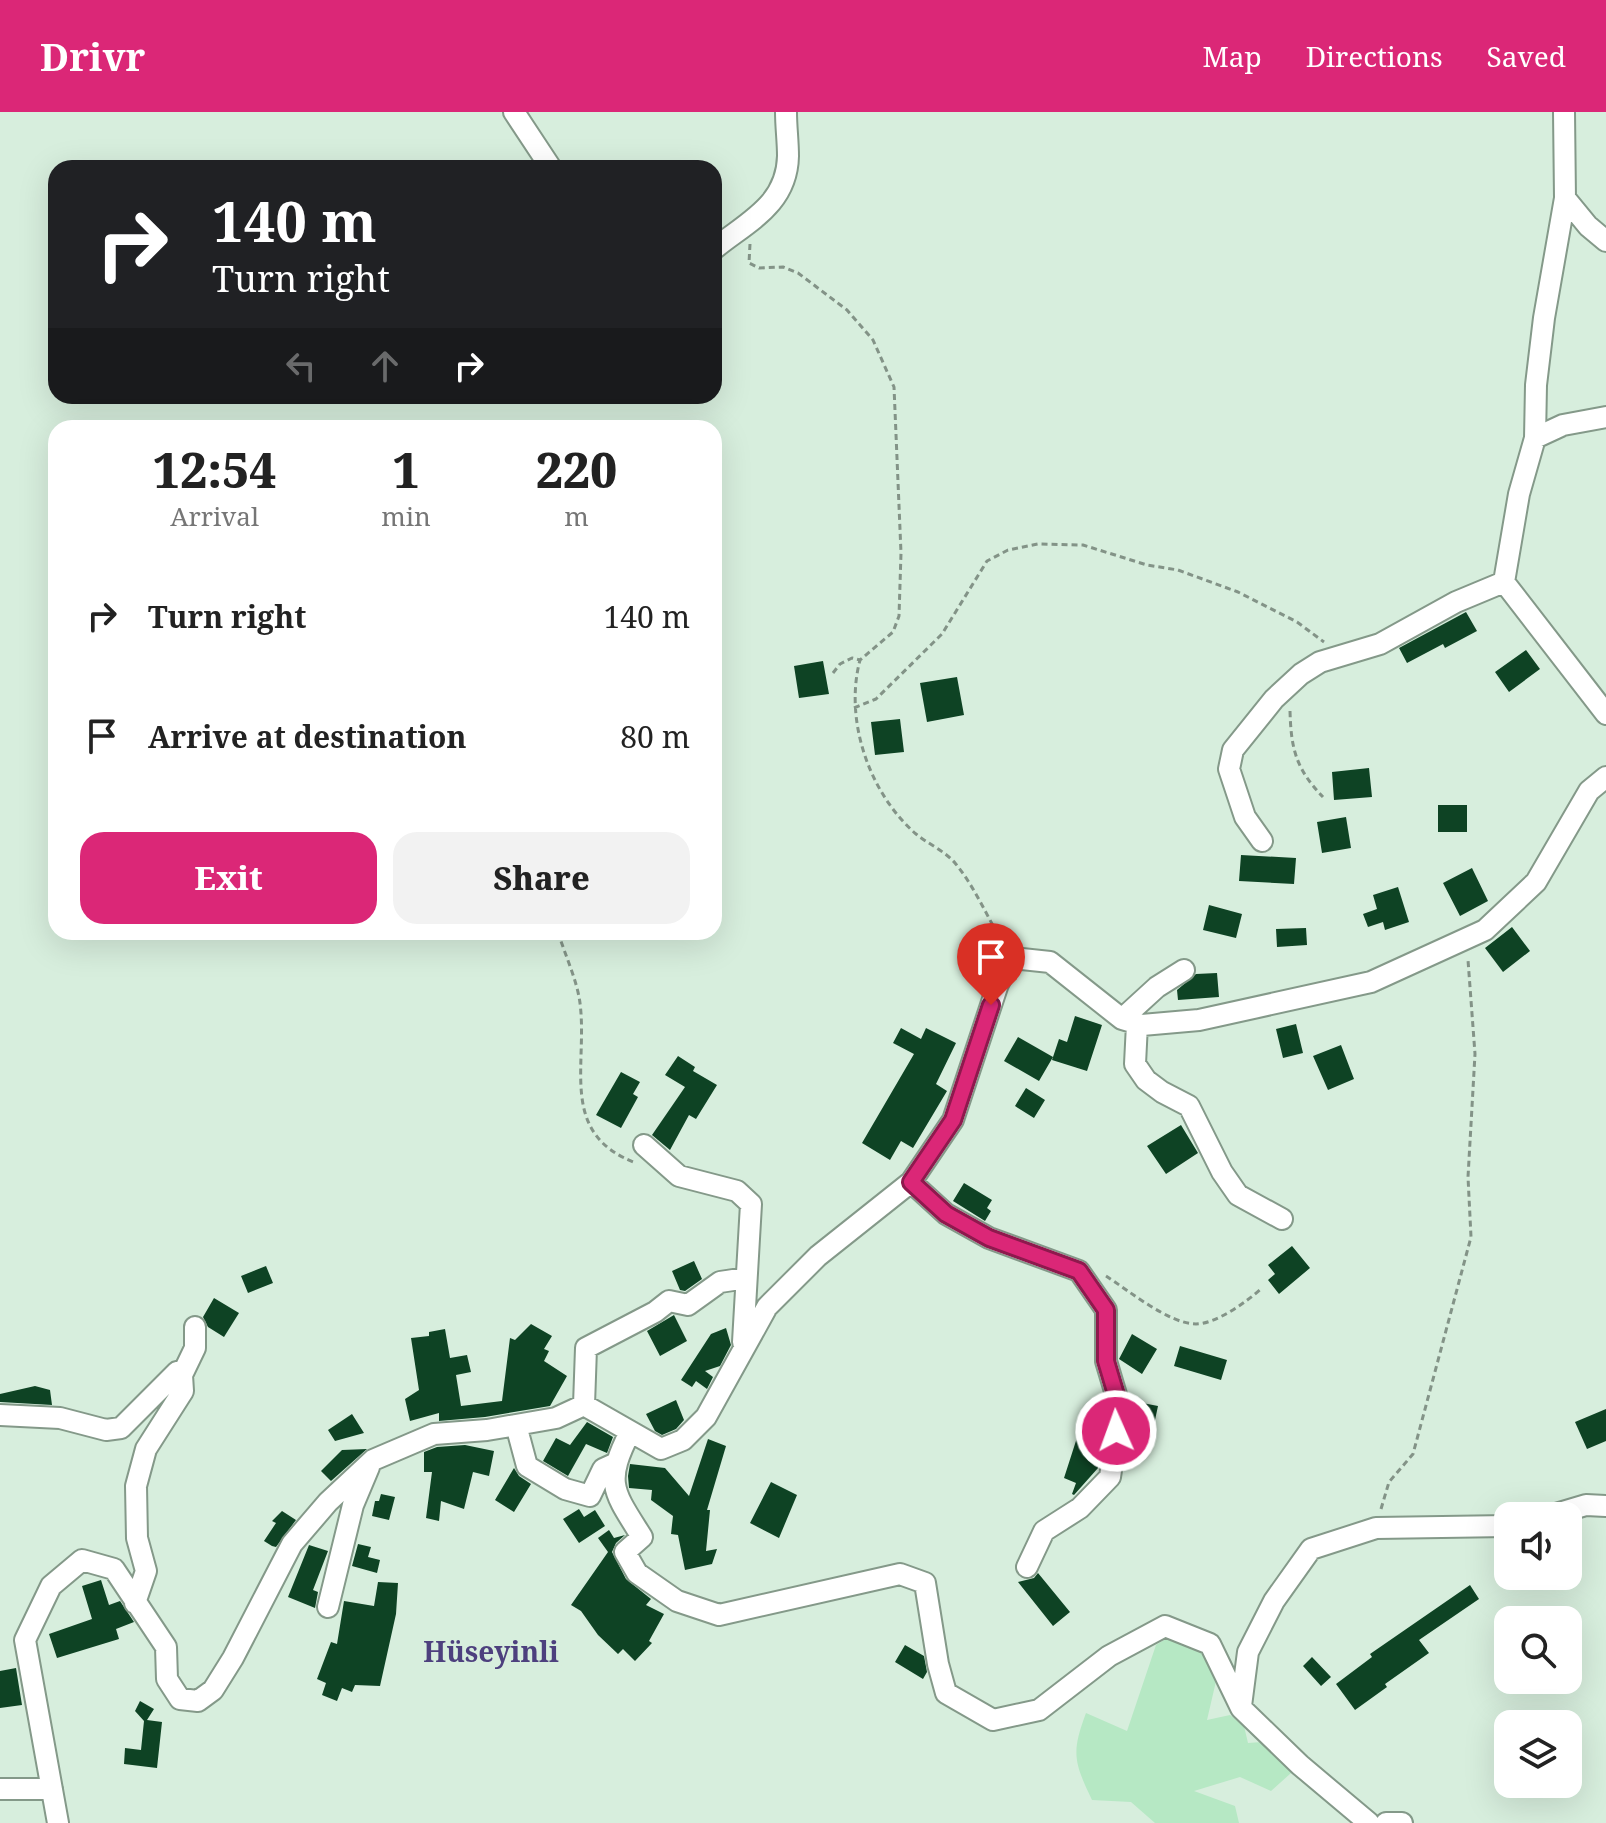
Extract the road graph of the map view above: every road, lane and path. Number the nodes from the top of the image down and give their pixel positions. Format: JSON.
{"nodes":[{"id":1,"x":514,"y":112,"type":"edge"},
{"id":2,"x":786,"y":112,"type":"edge"},
{"id":3,"x":1564,"y":112,"type":"edge"},
{"id":4,"x":546,"y":160,"type":"edge"},
{"id":5,"x":1565,"y":198,"type":"junction"},
{"id":6,"x":751,"y":220,"type":"junction"},
{"id":7,"x":1606,"y":241,"type":"edge"},
{"id":8,"x":722,"y":243,"type":"edge"},
{"id":9,"x":1606,"y":417,"type":"edge"},
{"id":10,"x":1535,"y":438,"type":"junction"},
{"id":11,"x":1504,"y":582,"type":"junction"},
{"id":12,"x":1345,"y":653,"type":"junction"},
{"id":13,"x":860,"y":660,"type":"junction"},
{"id":14,"x":833,"y":673,"type":"dead end"},
{"id":15,"x":1290,"y":683,"type":"junction"},
{"id":16,"x":854,"y":708,"type":"junction"},
{"id":17,"x":1606,"y":714,"type":"edge"},
{"id":18,"x":1606,"y":777,"type":"edge"},
{"id":19,"x":1323,"y":797,"type":"dead end"},
{"id":20,"x":1262,"y":841,"type":"dead end"},
{"id":21,"x":561,"y":940,"type":"edge"},
{"id":22,"x":1448,"y":947,"type":"junction"},
{"id":23,"x":1012,"y":958,"type":"junction"},
{"id":24,"x":1184,"y":970,"type":"dead end"},
{"id":25,"x":1130,"y":1022,"type":"junction"},
{"id":26,"x":644,"y":1145,"type":"dead end"},
{"id":27,"x":646,"y":1166,"type":"dead end"},
{"id":28,"x":911,"y":1182,"type":"junction"},
{"id":29,"x":1282,"y":1219,"type":"dead end"},
{"id":30,"x":1079,"y":1271,"type":"junction"},
{"id":31,"x":746,"y":1278,"type":"junction"},
{"id":32,"x":1262,"y":1288,"type":"dead end"},
{"id":33,"x":195,"y":1327,"type":"dead end"},
{"id":34,"x":742,"y":1348,"type":"junction"},
{"id":35,"x":182,"y":1375,"type":"junction"},
{"id":36,"x":584,"y":1405,"type":"junction"},
{"id":37,"x":0,"y":1415,"type":"edge"},
{"id":38,"x":516,"y":1425,"type":"junction"},
{"id":39,"x":630,"y":1432,"type":"junction"},
{"id":40,"x":373,"y":1460,"type":"junction"},
{"id":41,"x":614,"y":1464,"type":"junction"},
{"id":42,"x":1582,"y":1506,"type":"edge"},
{"id":43,"x":1606,"y":1506,"type":"edge"},
{"id":44,"x":1494,"y":1526,"type":"edge"},
{"id":45,"x":1376,"y":1528,"type":"junction"},
{"id":46,"x":1027,"y":1567,"type":"dead end"},
{"id":47,"x":135,"y":1603,"type":"junction"},
{"id":48,"x":328,"y":1607,"type":"dead end"},
{"id":49,"x":1241,"y":1708,"type":"junction"},
{"id":50,"x":0,"y":1789,"type":"edge"},
{"id":51,"x":52,"y":1789,"type":"junction"},
{"id":52,"x":58,"y":1819,"type":"edge"},
{"id":53,"x":1369,"y":1823,"type":"edge"},
{"id":54,"x":1386,"y":1823,"type":"edge"},
{"id":55,"x":1402,"y":1823,"type":"edge"}],
"edges":[{"from":1,"to":4,"type":"street"},
{"from":2,"to":6,"type":"street"},
{"from":3,"to":5,"type":"street"},
{"from":5,"to":7,"type":"street"},
{"from":5,"to":10,"type":"street"},
{"from":6,"to":8,"type":"street"},
{"from":6,"to":13,"type":"path"},
{"from":9,"to":10,"type":"street"},
{"from":10,"to":11,"type":"street"},
{"from":11,"to":12,"type":"street"},
{"from":11,"to":17,"type":"street"},
{"from":12,"to":15,"type":"street"},
{"from":12,"to":16,"type":"path"},
{"from":13,"to":14,"type":"path"},
{"from":13,"to":16,"type":"path"},
{"from":15,"to":19,"type":"path"},
{"from":15,"to":20,"type":"street"},
{"from":16,"to":23,"type":"path"},
{"from":18,"to":22,"type":"street"},
{"from":21,"to":27,"type":"path"},
{"from":22,"to":25,"type":"street"},
{"from":22,"to":45,"type":"path"},
{"from":23,"to":25,"type":"street"},
{"from":23,"to":28,"type":"street"},
{"from":24,"to":25,"type":"street"},
{"from":25,"to":29,"type":"street"},
{"from":26,"to":31,"type":"street"},
{"from":28,"to":30,"type":"street"},
{"from":28,"to":34,"type":"street"},
{"from":30,"to":32,"type":"path"},
{"from":30,"to":46,"type":"street"},
{"from":31,"to":34,"type":"street"},
{"from":31,"to":36,"type":"street"},
{"from":33,"to":35,"type":"street"},
{"from":34,"to":39,"type":"street"},
{"from":35,"to":37,"type":"street"},
{"from":35,"to":47,"type":"street"},
{"from":36,"to":38,"type":"street"},
{"from":36,"to":39,"type":"street"},
{"from":38,"to":40,"type":"street"},
{"from":38,"to":41,"type":"street"},
{"from":39,"to":41,"type":"street"},
{"from":40,"to":47,"type":"street"},
{"from":40,"to":48,"type":"street"},
{"from":41,"to":49,"type":"street"},
{"from":42,"to":43,"type":"street"},
{"from":44,"to":45,"type":"street"},
{"from":45,"to":49,"type":"street"},
{"from":47,"to":51,"type":"street"},
{"from":49,"to":53,"type":"street"},
{"from":50,"to":51,"type":"street"},
{"from":51,"to":52,"type":"street"},
{"from":54,"to":55,"type":"street"}]}
